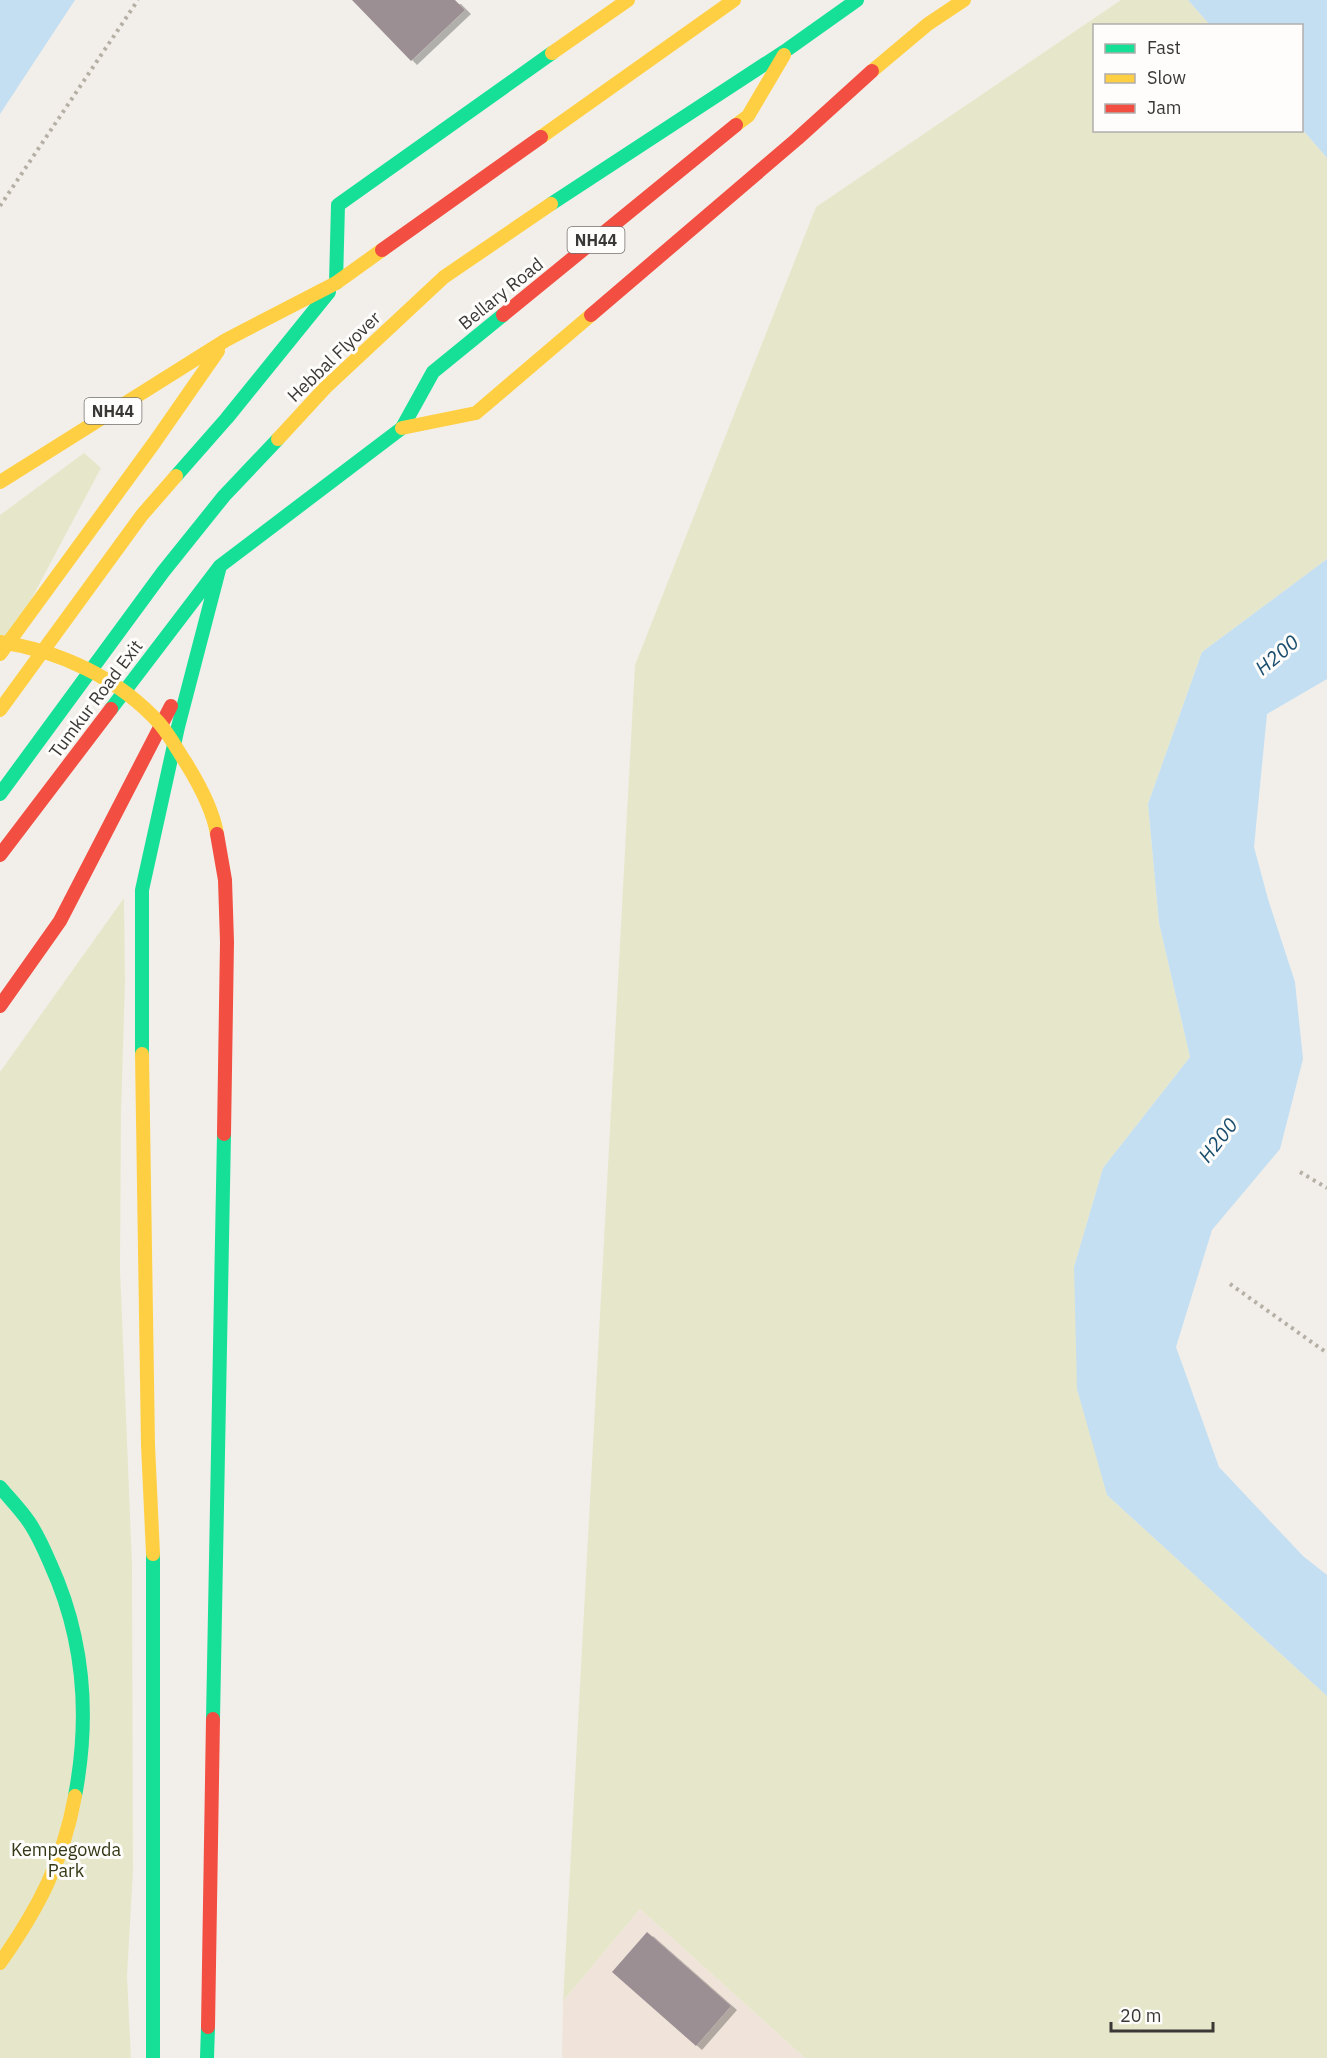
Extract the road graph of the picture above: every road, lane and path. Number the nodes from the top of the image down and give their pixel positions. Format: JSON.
{"nodes":[{"id":1,"x":138,"y":0,"type":"edge"},
{"id":2,"x":628,"y":0,"type":"edge"},
{"id":3,"x":734,"y":0,"type":"edge"},
{"id":4,"x":857,"y":0,"type":"edge"},
{"id":5,"x":964,"y":0,"type":"edge"},
{"id":6,"x":788,"y":49,"type":"junction"},
{"id":7,"x":0,"y":206,"type":"edge"},
{"id":8,"x":336,"y":283,"type":"junction"},
{"id":9,"x":226,"y":340,"type":"junction"},
{"id":10,"x":402,"y":428,"type":"junction"},
{"id":11,"x":0,"y":482,"type":"edge"},
{"id":12,"x":220,"y":566,"type":"junction"},
{"id":13,"x":0,"y":642,"type":"edge"},
{"id":14,"x":0,"y":654,"type":"edge"},
{"id":15,"x":195,"y":659,"type":"junction"},
{"id":16,"x":0,"y":710,"type":"edge"},
{"id":17,"x":0,"y":794,"type":"edge"},
{"id":18,"x":0,"y":855,"type":"edge"},
{"id":19,"x":0,"y":1006,"type":"edge"},
{"id":20,"x":1300,"y":1172,"type":"dead end"},
{"id":21,"x":1327,"y":1188,"type":"edge"},
{"id":22,"x":1230,"y":1284,"type":"dead end"},
{"id":23,"x":1327,"y":1353,"type":"edge"},
{"id":24,"x":0,"y":1487,"type":"edge"},
{"id":25,"x":0,"y":1963,"type":"edge"},
{"id":26,"x":153,"y":2058,"type":"edge"},
{"id":27,"x":207,"y":2058,"type":"edge"}],
"edges":[{"from":1,"to":7,"type":"path"},
{"from":2,"to":8,"type":"main road"},
{"from":3,"to":8,"type":"main road","number":"NH44"},
{"from":4,"to":6,"type":"main road","name":"Bellary Road","number":"NH44"},
{"from":5,"to":10,"type":"main road"},
{"from":6,"to":10,"type":"main road","name":"Bellary Road","number":"NH44"},
{"from":6,"to":17,"type":"main road","name":"Hebbal Flyover"},
{"from":8,"to":9,"type":"main road","number":"NH44"},
{"from":8,"to":16,"type":"main road","name":"Hebbal Flyover","number":"NH44"},
{"from":9,"to":11,"type":"main road","number":"NH44"},
{"from":9,"to":14,"type":"main road"},
{"from":10,"to":12,"type":"main road","name":"Bellary Road","number":"NH44"},
{"from":12,"to":15,"type":"main road"},
{"from":12,"to":18,"type":"main road","name":"Tumkur Road Exit"},
{"from":13,"to":27,"type":"main road","bridge":true},
{"from":15,"to":19,"type":"main road"},
{"from":15,"to":26,"type":"main road"},
{"from":20,"to":21,"type":"path"},
{"from":22,"to":23,"type":"path"},
{"from":24,"to":25,"type":"main road"}]}
